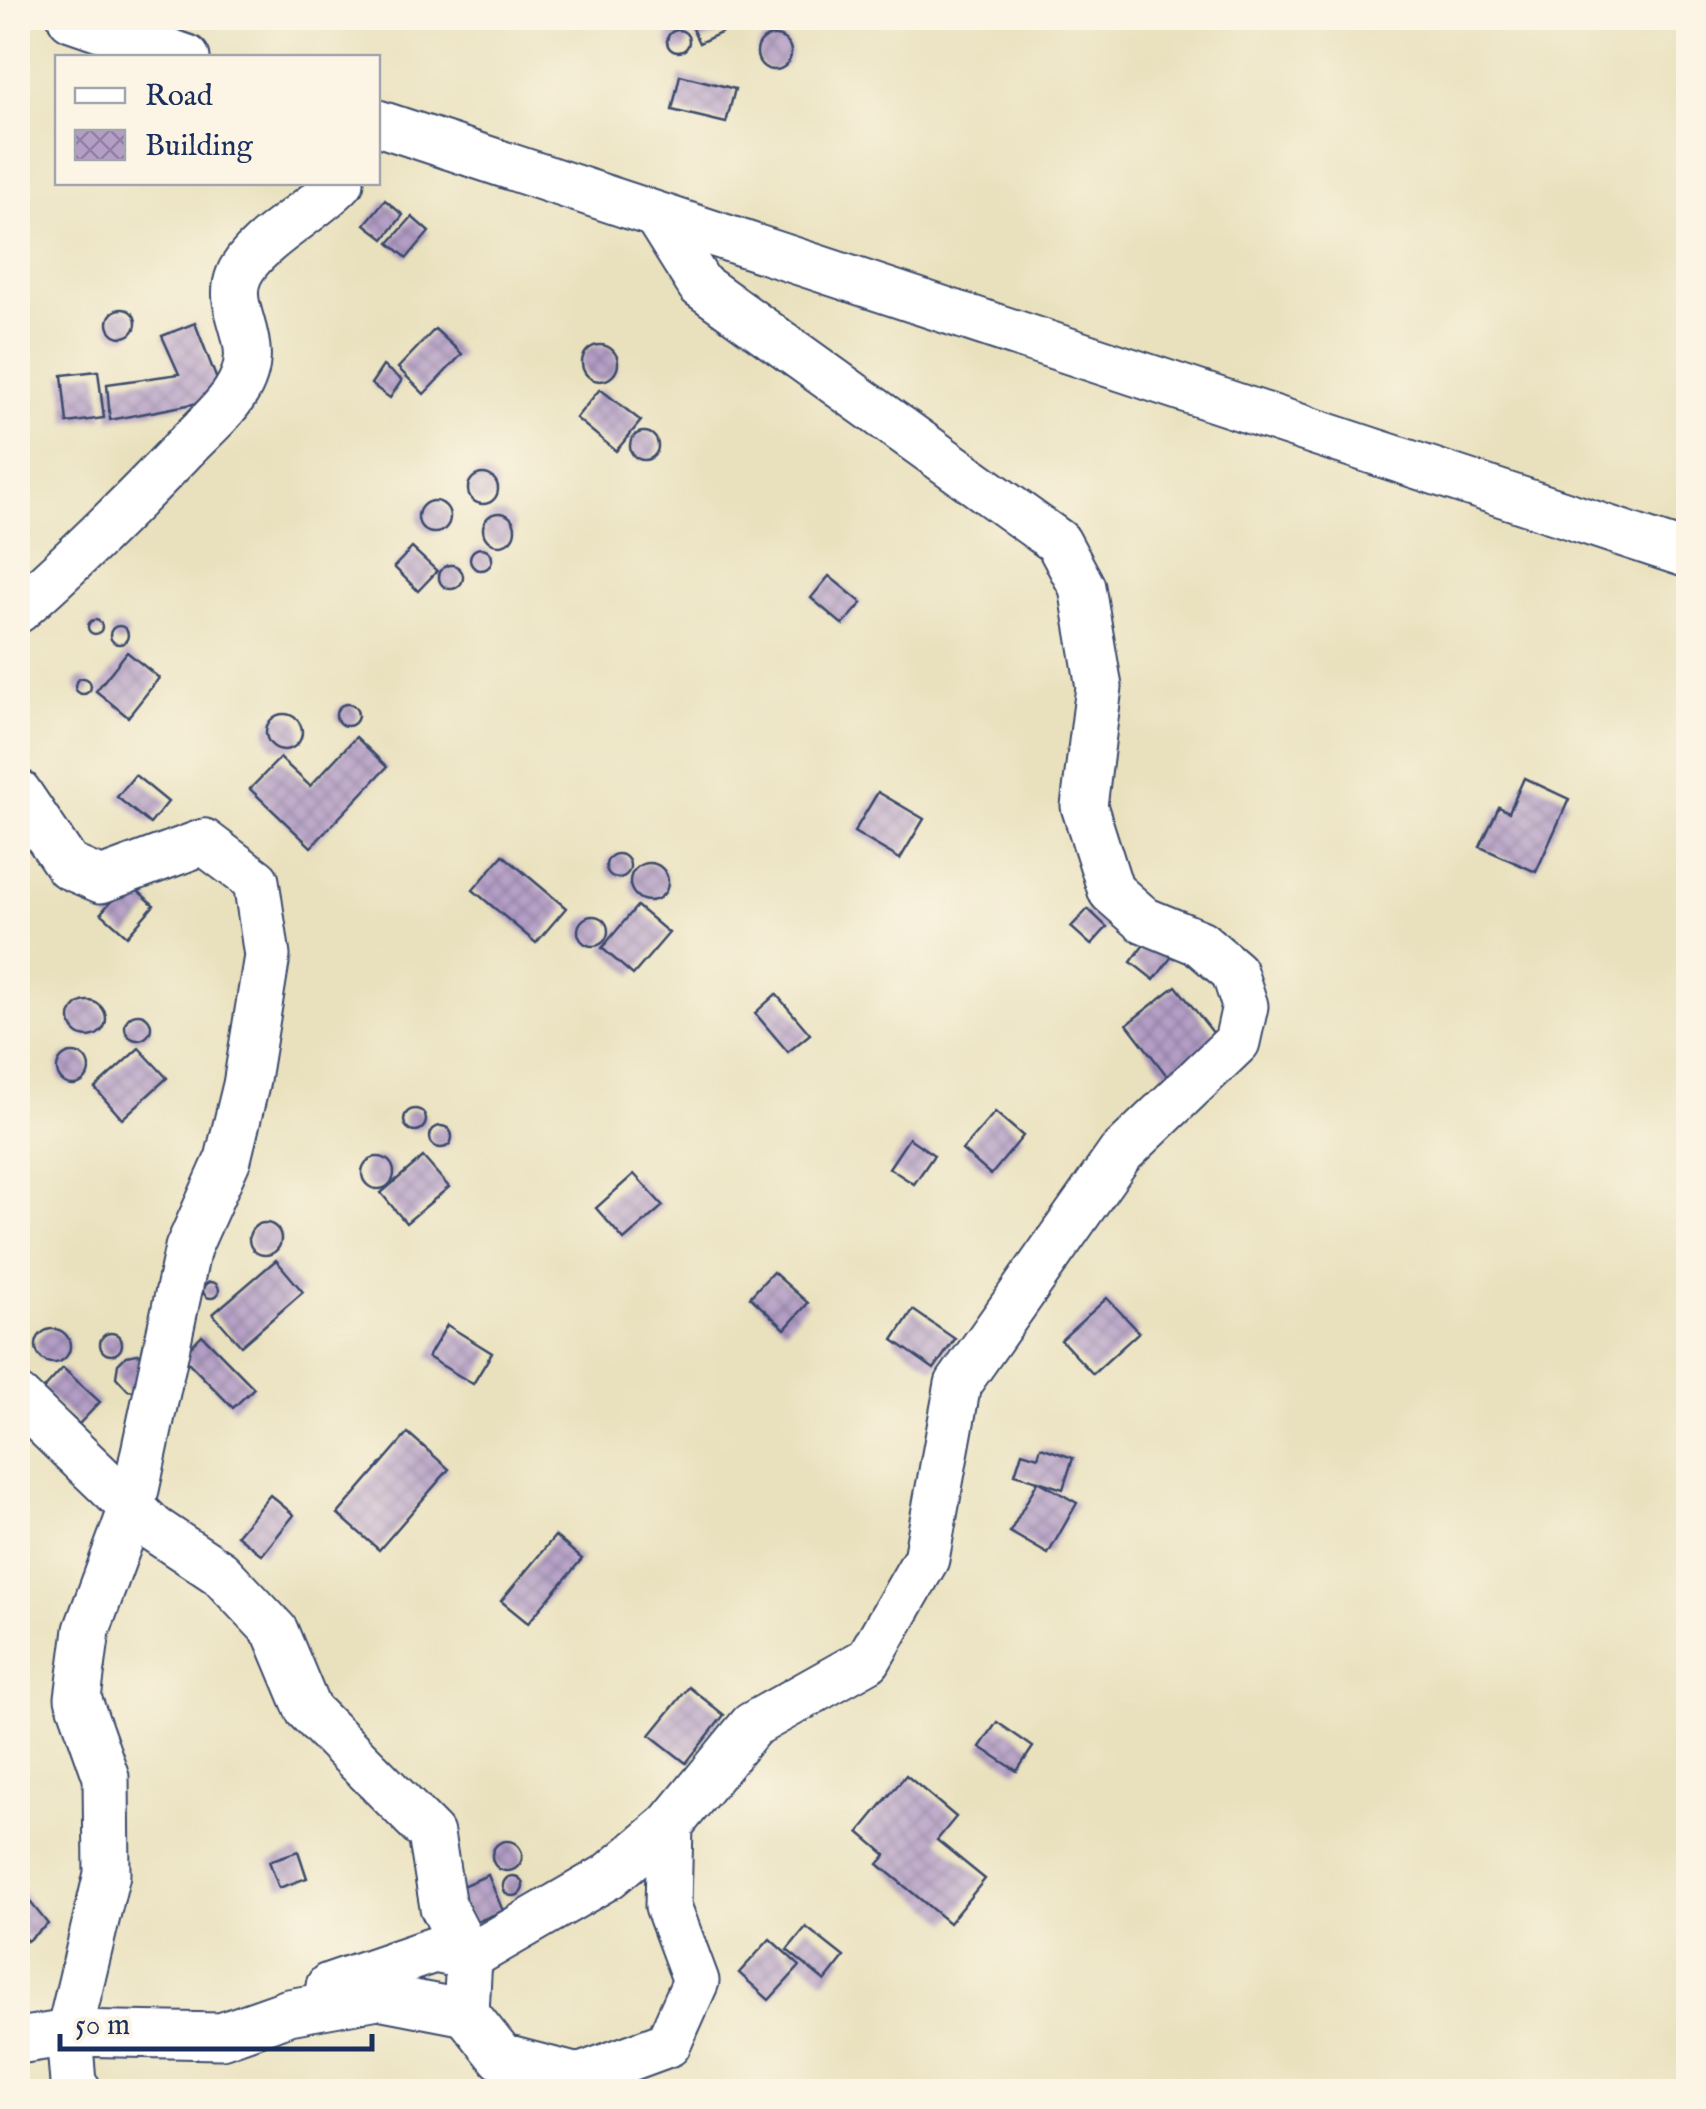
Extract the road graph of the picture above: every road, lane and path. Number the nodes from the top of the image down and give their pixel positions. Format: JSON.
{"nodes":[{"id":1,"x":71,"y":18,"type":"edge"},
{"id":2,"x":178,"y":55,"type":"edge"},
{"id":3,"x":380,"y":124,"type":"edge"},
{"id":4,"x":338,"y":185,"type":"edge"},
{"id":5,"x":658,"y":218,"type":"junction"},
{"id":6,"x":1688,"y":555,"type":"edge"},
{"id":7,"x":18,"y":610,"type":"edge"},
{"id":8,"x":18,"y":792,"type":"edge"},
{"id":9,"x":18,"y":1398,"type":"edge"},
{"id":10,"x":132,"y":1508,"type":"junction"},
{"id":11,"x":670,"y":1825,"type":"junction"},
{"id":12,"x":469,"y":1957,"type":"junction"},
{"id":13,"x":290,"y":2012,"type":"junction"},
{"id":14,"x":466,"y":2013,"type":"junction"},
{"id":15,"x":70,"y":2033,"type":"junction"},
{"id":16,"x":18,"y":2041,"type":"edge"},
{"id":17,"x":80,"y":2092,"type":"edge"}],
"edges":[{"from":1,"to":2,"type":"street"},
{"from":3,"to":5,"type":"street"},
{"from":4,"to":7,"type":"street"},
{"from":5,"to":6,"type":"street"},
{"from":5,"to":11,"type":"street"},
{"from":8,"to":10,"type":"street"},
{"from":9,"to":10,"type":"street"},
{"from":10,"to":12,"type":"street"},
{"from":10,"to":15,"type":"street"},
{"from":11,"to":12,"type":"street"},
{"from":11,"to":14,"type":"street"},
{"from":12,"to":13,"type":"street"},
{"from":12,"to":14,"type":"street"},
{"from":13,"to":14,"type":"street"},
{"from":13,"to":15,"type":"street"},
{"from":15,"to":16,"type":"street"},
{"from":15,"to":17,"type":"street"}]}
